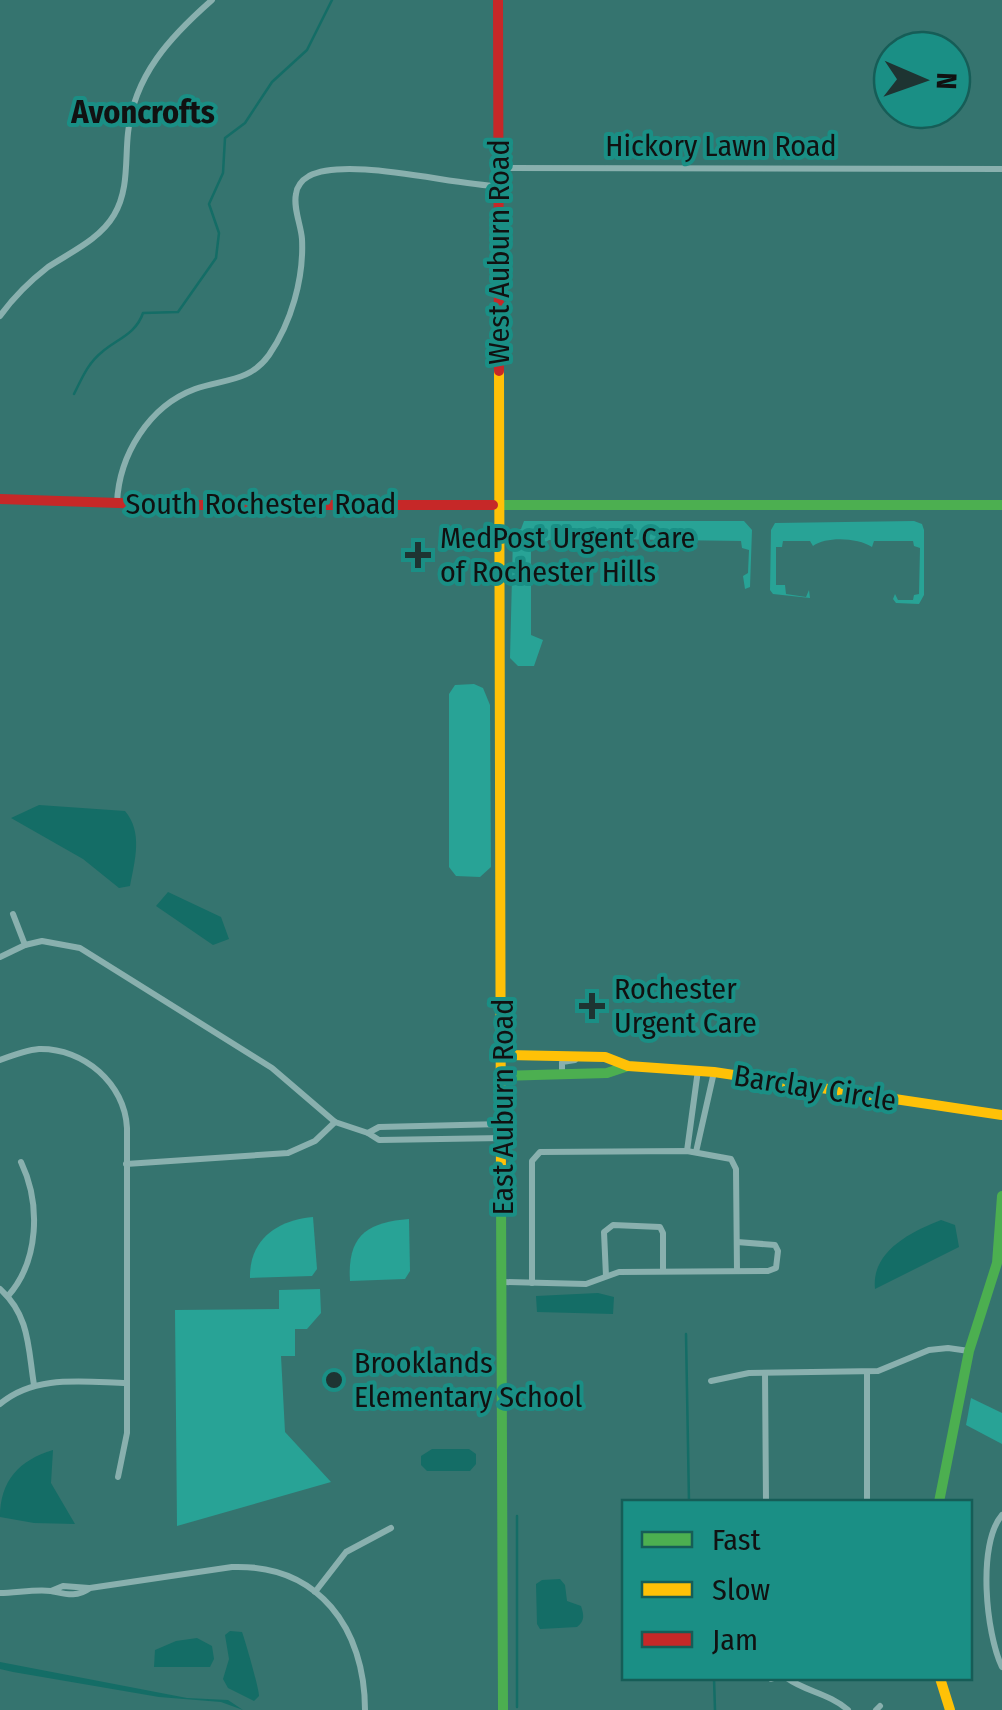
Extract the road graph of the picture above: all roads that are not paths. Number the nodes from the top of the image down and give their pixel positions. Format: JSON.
{"nodes":[{"id":1,"x":212,"y":0,"type":"edge"},
{"id":2,"x":498,"y":0,"type":"edge"},
{"id":3,"x":499,"y":168,"type":"junction"},
{"id":4,"x":1002,"y":169,"type":"edge"},
{"id":5,"x":499,"y":186,"type":"junction"},
{"id":6,"x":0,"y":316,"type":"edge"},
{"id":7,"x":0,"y":499,"type":"edge"},
{"id":8,"x":117,"y":504,"type":"junction"},
{"id":9,"x":500,"y":504,"type":"junction"},
{"id":10,"x":1002,"y":505,"type":"edge"},
{"id":11,"x":13,"y":914,"type":"dead end"},
{"id":12,"x":24,"y":945,"type":"junction"},
{"id":13,"x":0,"y":957,"type":"edge"},
{"id":14,"x":503,"y":1055,"type":"junction"},
{"id":15,"x":585,"y":1056,"type":"junction"},
{"id":16,"x":0,"y":1060,"type":"edge"},
{"id":17,"x":628,"y":1066,"type":"junction"},
{"id":18,"x":698,"y":1070,"type":"junction"},
{"id":19,"x":714,"y":1072,"type":"junction"},
{"id":20,"x":562,"y":1074,"type":"junction"},
{"id":21,"x":503,"y":1076,"type":"junction"},
{"id":22,"x":1002,"y":1116,"type":"edge"},
{"id":23,"x":335,"y":1122,"type":"junction"},
{"id":24,"x":504,"y":1124,"type":"junction"},
{"id":25,"x":421,"y":1126,"type":"junction"},
{"id":26,"x":368,"y":1134,"type":"junction"},
{"id":27,"x":504,"y":1138,"type":"junction"},
{"id":28,"x":421,"y":1140,"type":"junction"},
{"id":29,"x":692,"y":1152,"type":"junction"},
{"id":30,"x":21,"y":1162,"type":"dead end"},
{"id":31,"x":126,"y":1164,"type":"junction"},
{"id":32,"x":1002,"y":1196,"type":"edge"},
{"id":33,"x":736,"y":1242,"type":"junction"},
{"id":34,"x":999,"y":1269,"type":"edge"},
{"id":35,"x":736,"y":1271,"type":"junction"},
{"id":36,"x":664,"y":1272,"type":"junction"},
{"id":37,"x":606,"y":1276,"type":"junction"},
{"id":38,"x":504,"y":1282,"type":"junction"},
{"id":39,"x":532,"y":1283,"type":"junction"},
{"id":40,"x":0,"y":1289,"type":"edge"},
{"id":41,"x":8,"y":1296,"type":"junction"},
{"id":42,"x":969,"y":1352,"type":"junction"},
{"id":43,"x":866,"y":1372,"type":"junction"},
{"id":44,"x":765,"y":1373,"type":"junction"},
{"id":45,"x":711,"y":1381,"type":"dead end"},
{"id":46,"x":127,"y":1383,"type":"junction"},
{"id":47,"x":34,"y":1385,"type":"junction"},
{"id":48,"x":0,"y":1404,"type":"edge"},
{"id":49,"x":118,"y":1478,"type":"dead end"},
{"id":50,"x":766,"y":1500,"type":"edge"},
{"id":51,"x":867,"y":1500,"type":"edge"},
{"id":52,"x":939,"y":1500,"type":"edge"},
{"id":53,"x":1002,"y":1514,"type":"edge"},
{"id":54,"x":391,"y":1528,"type":"dead end"},
{"id":55,"x":315,"y":1592,"type":"junction"},
{"id":56,"x":0,"y":1593,"type":"edge"},
{"id":57,"x":1002,"y":1667,"type":"edge"},
{"id":58,"x":790,"y":1680,"type":"edge"},
{"id":59,"x":941,"y":1680,"type":"edge"},
{"id":60,"x":365,"y":1710,"type":"edge"},
{"id":61,"x":503,"y":1710,"type":"edge"},
{"id":62,"x":848,"y":1710,"type":"edge"},
{"id":63,"x":950,"y":1710,"type":"edge"}],
"edges":[{"from":1,"to":6,"type":"street"},
{"from":2,"to":3,"type":"main road","name":"West Auburn Road"},
{"from":3,"to":4,"type":"street","name":"Hickory Lawn Road"},
{"from":3,"to":5,"type":"main road","name":"West Auburn Road"},
{"from":5,"to":8,"type":"street"},
{"from":5,"to":9,"type":"main road","name":"West Auburn Road"},
{"from":7,"to":8,"type":"main road","name":"South Rochester Road"},
{"from":8,"to":9,"type":"main road","name":"South Rochester Road"},
{"from":9,"to":10,"type":"main road","name":"South Rochester Road"},
{"from":9,"to":14,"type":"main road","name":"East Auburn Road"},
{"from":11,"to":12,"type":"street"},
{"from":12,"to":13,"type":"street"},
{"from":12,"to":23,"type":"street"},
{"from":14,"to":15,"type":"main road","name":"Barclay Circle"},
{"from":14,"to":21,"type":"main road","name":"East Auburn Road"},
{"from":15,"to":17,"type":"main road","name":"Barclay Circle"},
{"from":15,"to":20,"type":"street"},
{"from":16,"to":31,"type":"street"},
{"from":17,"to":18,"type":"main road","name":"Barclay Circle"},
{"from":17,"to":20,"type":"main road","name":"Barclay Circle"},
{"from":18,"to":19,"type":"main road","name":"Barclay Circle"},
{"from":18,"to":29,"type":"street"},
{"from":19,"to":22,"type":"main road","name":"Barclay Circle"},
{"from":19,"to":29,"type":"street"},
{"from":20,"to":21,"type":"main road","name":"Barclay Circle"},
{"from":21,"to":24,"type":"main road","name":"East Auburn Road"},
{"from":23,"to":26,"type":"street"},
{"from":23,"to":31,"type":"street"},
{"from":24,"to":25,"type":"street"},
{"from":24,"to":27,"type":"main road","name":"East Auburn Road"},
{"from":25,"to":26,"type":"street"},
{"from":25,"to":28,"type":"street"},
{"from":26,"to":28,"type":"street"},
{"from":27,"to":28,"type":"street"},
{"from":27,"to":38,"type":"main road","name":"East Auburn Road"},
{"from":29,"to":33,"type":"street"},
{"from":29,"to":39,"type":"street"},
{"from":30,"to":41,"type":"street"},
{"from":31,"to":46,"type":"street"},
{"from":32,"to":34,"type":"main road"},
{"from":33,"to":35,"type":"street"},
{"from":33,"to":35,"type":"street"},
{"from":34,"to":42,"type":"main road"},
{"from":35,"to":36,"type":"street"},
{"from":36,"to":37,"type":"street"},
{"from":36,"to":37,"type":"street"},
{"from":37,"to":39,"type":"street"},
{"from":38,"to":39,"type":"street"},
{"from":38,"to":61,"type":"main road","name":"East Auburn Road"},
{"from":40,"to":41,"type":"street"},
{"from":41,"to":47,"type":"street"},
{"from":42,"to":43,"type":"street"},
{"from":42,"to":52,"type":"main road"},
{"from":43,"to":44,"type":"street"},
{"from":43,"to":51,"type":"street"},
{"from":44,"to":45,"type":"street"},
{"from":44,"to":50,"type":"street"},
{"from":46,"to":47,"type":"street"},
{"from":46,"to":49,"type":"street"},
{"from":47,"to":48,"type":"street"},
{"from":53,"to":57,"type":"street"},
{"from":54,"to":55,"type":"street"},
{"from":55,"to":56,"type":"street"},
{"from":55,"to":60,"type":"street"},
{"from":58,"to":62,"type":"street"},
{"from":59,"to":63,"type":"main road"}]}
